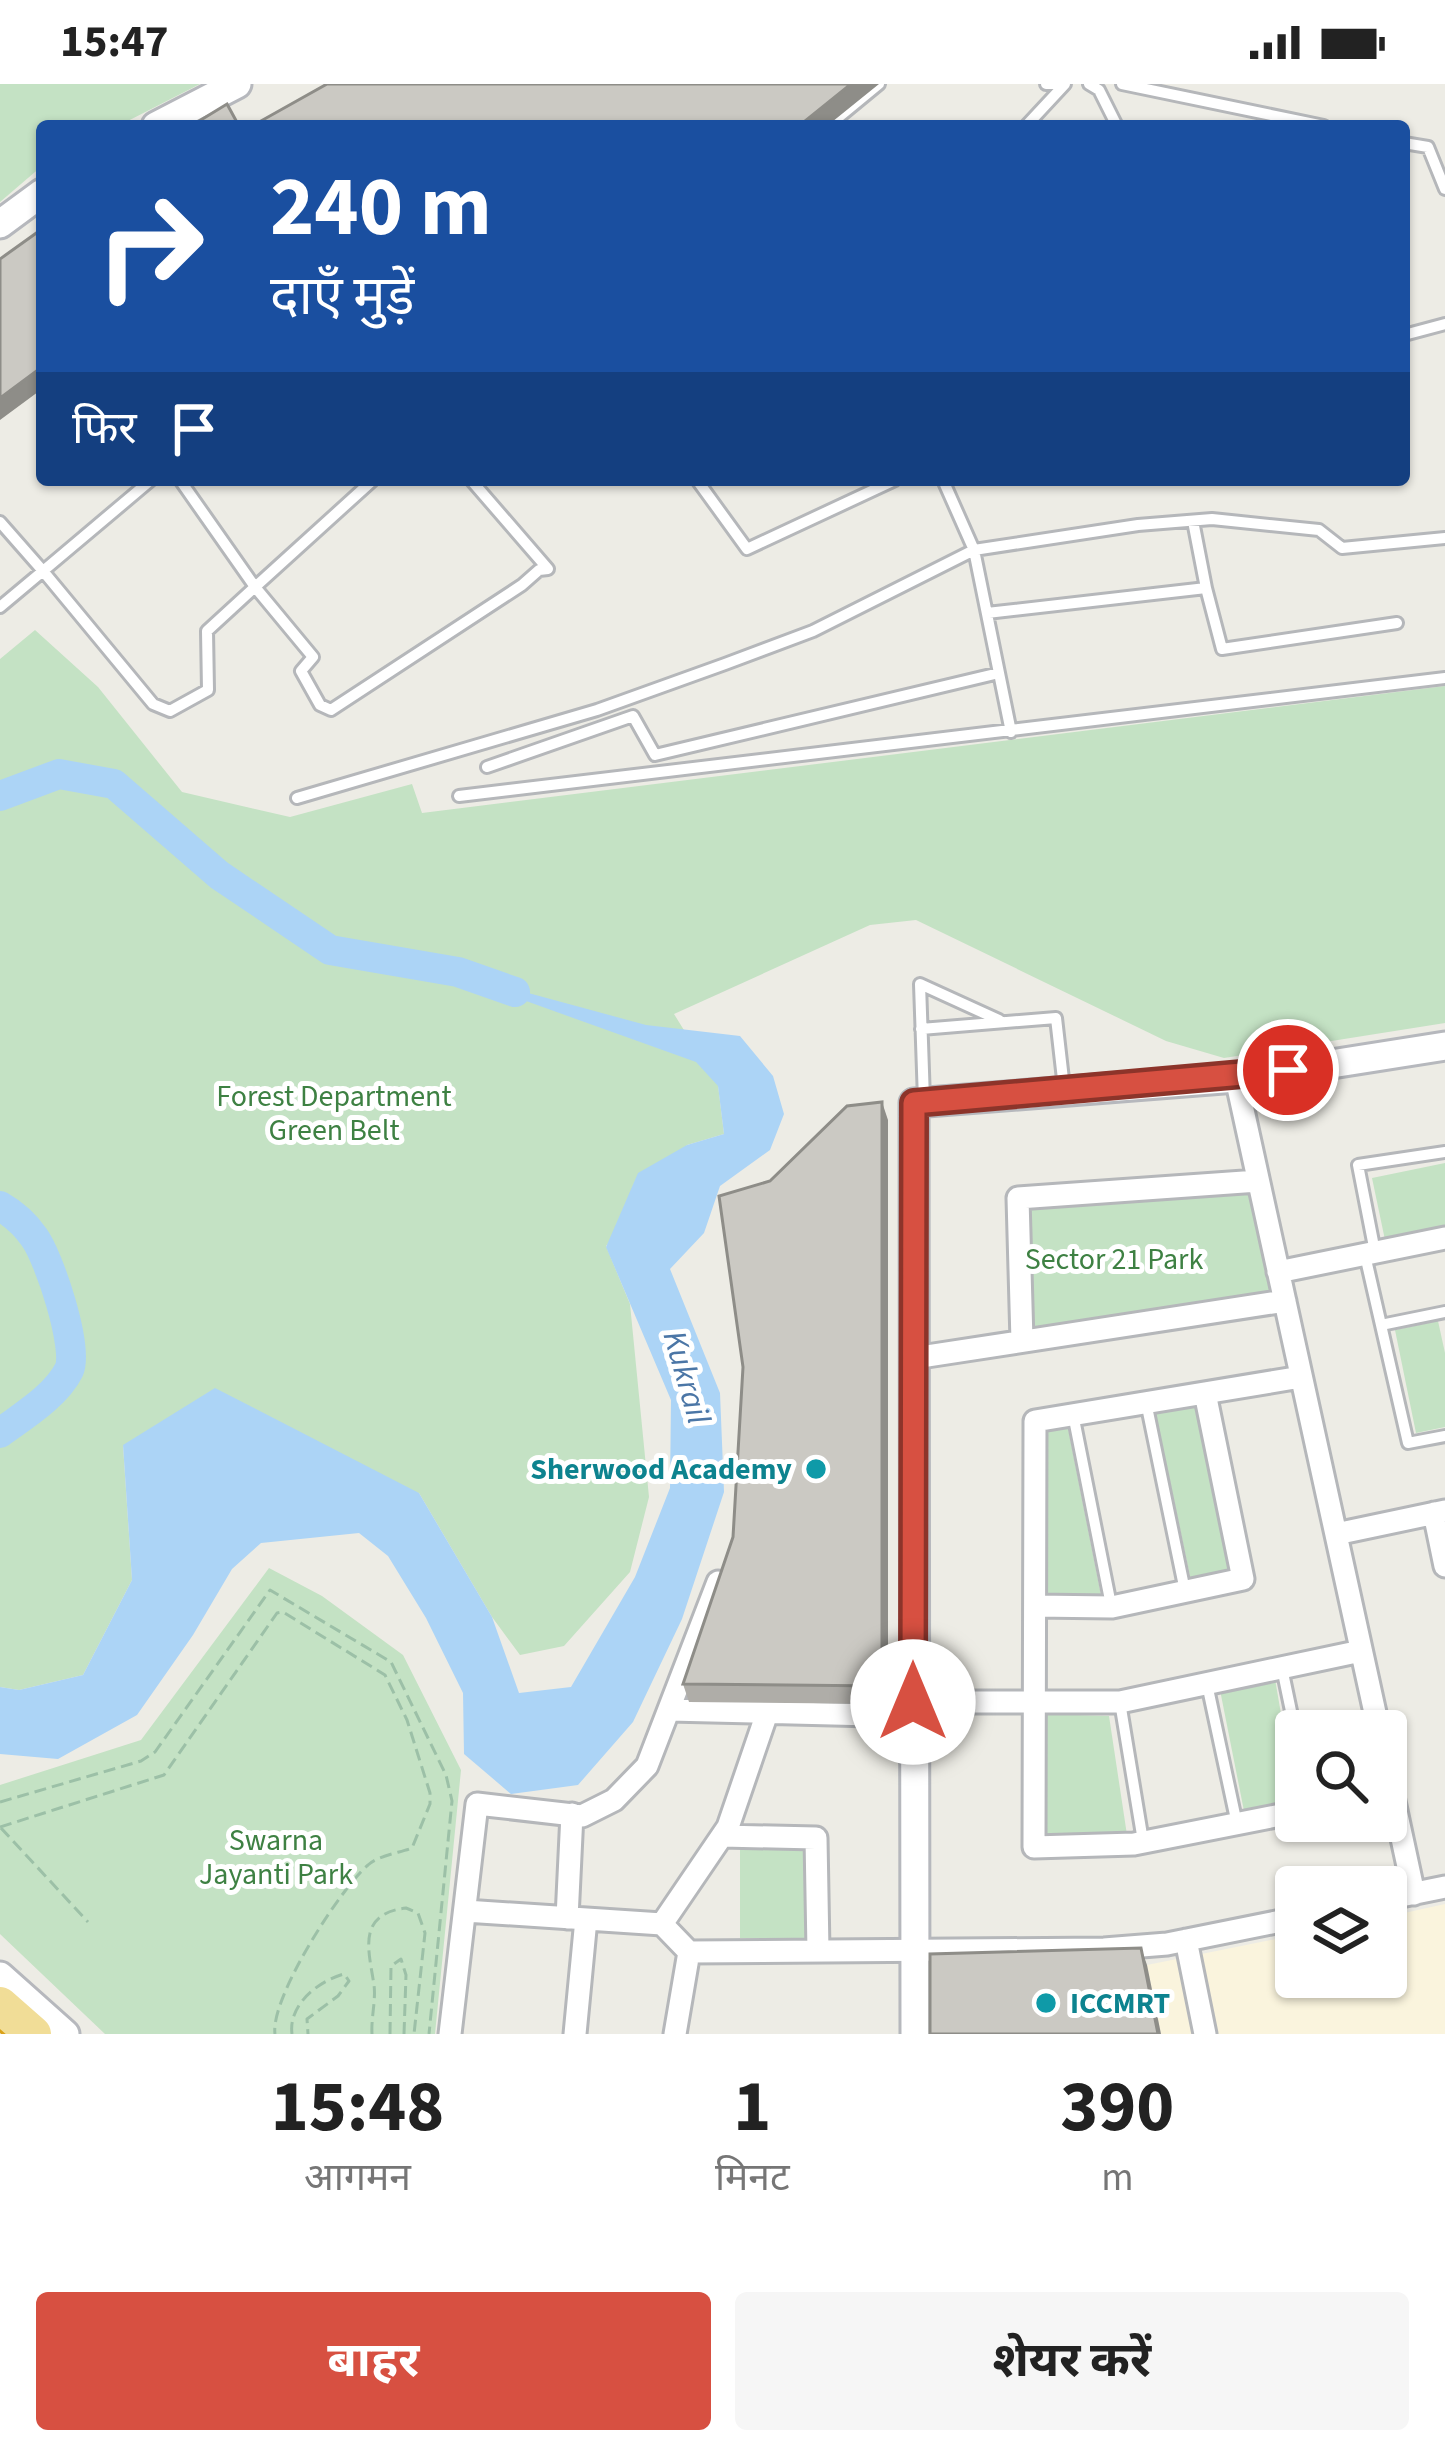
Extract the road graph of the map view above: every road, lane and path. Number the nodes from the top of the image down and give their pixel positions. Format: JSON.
{"nodes":[{"id":1,"x":879,"y":84,"type":"edge"},
{"id":2,"x":1065,"y":84,"type":"edge"},
{"id":3,"x":1089,"y":84,"type":"edge"},
{"id":4,"x":1122,"y":84,"type":"edge"},
{"id":5,"x":228,"y":98,"type":"edge"},
{"id":6,"x":171,"y":120,"type":"edge"},
{"id":7,"x":834,"y":120,"type":"edge"},
{"id":8,"x":1032,"y":120,"type":"edge"},
{"id":9,"x":1114,"y":120,"type":"edge"},
{"id":10,"x":1295,"y":120,"type":"edge"},
{"id":11,"x":1410,"y":144,"type":"edge"},
{"id":12,"x":1445,"y":189,"type":"edge"},
{"id":13,"x":36,"y":197,"type":"edge"},
{"id":14,"x":0,"y":224,"type":"edge"},
{"id":15,"x":1445,"y":324,"type":"edge"},
{"id":16,"x":1410,"y":333,"type":"edge"},
{"id":17,"x":144,"y":486,"type":"edge"},
{"id":18,"x":184,"y":486,"type":"edge"},
{"id":19,"x":366,"y":486,"type":"edge"},
{"id":20,"x":477,"y":486,"type":"edge"},
{"id":21,"x":701,"y":486,"type":"edge"},
{"id":22,"x":882,"y":486,"type":"edge"},
{"id":23,"x":946,"y":486,"type":"edge"},
{"id":24,"x":1193,"y":520,"type":"junction"},
{"id":25,"x":0,"y":522,"type":"edge"},
{"id":26,"x":1445,"y":538,"type":"edge"},
{"id":27,"x":974,"y":550,"type":"junction"},
{"id":28,"x":43,"y":571,"type":"junction"},
{"id":29,"x":256,"y":586,"type":"junction"},
{"id":30,"x":1205,"y":588,"type":"junction"},
{"id":31,"x":0,"y":607,"type":"edge"},
{"id":32,"x":987,"y":614,"type":"junction"},
{"id":33,"x":1397,"y":623,"type":"dead end"},
{"id":34,"x":999,"y":673,"type":"junction"},
{"id":35,"x":1445,"y":678,"type":"edge"},
{"id":36,"x":1011,"y":732,"type":"junction"},
{"id":37,"x":487,"y":767,"type":"dead end"},
{"id":38,"x":459,"y":796,"type":"dead end"},
{"id":39,"x":297,"y":798,"type":"dead end"},
{"id":40,"x":1002,"y":1022,"type":"junction"},
{"id":41,"x":921,"y":1029,"type":"junction"},
{"id":42,"x":1445,"y":1046,"type":"edge"},
{"id":43,"x":1236,"y":1078,"type":"junction"},
{"id":44,"x":1064,"y":1091,"type":"junction"},
{"id":45,"x":924,"y":1102,"type":"junction"},
{"id":46,"x":1445,"y":1152,"type":"edge"},
{"id":47,"x":1258,"y":1181,"type":"junction"},
{"id":48,"x":1445,"y":1238,"type":"edge"},
{"id":49,"x":1370,"y":1253,"type":"junction"},
{"id":50,"x":1278,"y":1272,"type":"junction"},
{"id":51,"x":1285,"y":1300,"type":"junction"},
{"id":52,"x":1445,"y":1312,"type":"edge"},
{"id":53,"x":1381,"y":1324,"type":"junction"},
{"id":54,"x":1022,"y":1341,"type":"junction"},
{"id":55,"x":914,"y":1358,"type":"junction"},
{"id":56,"x":1301,"y":1377,"type":"junction"},
{"id":57,"x":1204,"y":1393,"type":"junction"},
{"id":58,"x":1146,"y":1402,"type":"junction"},
{"id":59,"x":1073,"y":1414,"type":"junction"},
{"id":60,"x":1445,"y":1436,"type":"edge"},
{"id":61,"x":1440,"y":1512,"type":"edge"},
{"id":62,"x":1336,"y":1534,"type":"junction"},
{"id":63,"x":729,"y":1555,"type":"edge"},
{"id":64,"x":1445,"y":1567,"type":"edge"},
{"id":65,"x":1185,"y":1591,"type":"junction"},
{"id":66,"x":1035,"y":1606,"type":"junction"},
{"id":67,"x":1112,"y":1607,"type":"junction"},
{"id":68,"x":1361,"y":1651,"type":"junction"},
{"id":69,"x":1282,"y":1668,"type":"junction"},
{"id":70,"x":1207,"y":1684,"type":"junction"},
{"id":71,"x":1034,"y":1702,"type":"junction"},
{"id":72,"x":1120,"y":1702,"type":"junction"},
{"id":73,"x":913,"y":1709,"type":"junction"},
{"id":74,"x":669,"y":1710,"type":"junction"},
{"id":75,"x":1291,"y":1710,"type":"edge"},
{"id":76,"x":1374,"y":1710,"type":"edge"},
{"id":77,"x":767,"y":1713,"type":"junction"},
{"id":78,"x":0,"y":1802,"type":"edge"},
{"id":79,"x":572,"y":1814,"type":"junction"},
{"id":80,"x":1275,"y":1816,"type":"edge"},
{"id":81,"x":1237,"y":1824,"type":"junction"},
{"id":82,"x":0,"y":1827,"type":"edge"},
{"id":83,"x":722,"y":1835,"type":"junction"},
{"id":84,"x":1144,"y":1842,"type":"junction"},
{"id":85,"x":1401,"y":1842,"type":"edge"},
{"id":86,"x":1445,"y":1888,"type":"edge"},
{"id":87,"x":1414,"y":1894,"type":"junction"},
{"id":88,"x":1407,"y":1896,"type":"edge"},
{"id":89,"x":464,"y":1911,"type":"junction"},
{"id":90,"x":576,"y":1918,"type":"junction"},
{"id":91,"x":88,"y":1922,"type":"dead end"},
{"id":92,"x":1275,"y":1922,"type":"edge"},
{"id":93,"x":662,"y":1924,"type":"junction"},
{"id":94,"x":1186,"y":1940,"type":"junction"},
{"id":95,"x":818,"y":1951,"type":"junction"},
{"id":96,"x":915,"y":1951,"type":"junction"},
{"id":97,"x":688,"y":1952,"type":"junction"},
{"id":98,"x":0,"y":1976,"type":"edge"},
{"id":99,"x":375,"y":1988,"type":"junction"},
{"id":100,"x":390,"y":1992,"type":"junction"},
{"id":101,"x":0,"y":2005,"type":"edge"},
{"id":102,"x":278,"y":2005,"type":"junction"},
{"id":103,"x":293,"y":2012,"type":"junction"},
{"id":104,"x":33,"y":2034,"type":"edge"},
{"id":105,"x":65,"y":2034,"type":"edge"},
{"id":106,"x":275,"y":2034,"type":"edge"},
{"id":107,"x":292,"y":2034,"type":"edge"},
{"id":108,"x":308,"y":2034,"type":"edge"},
{"id":109,"x":372,"y":2034,"type":"edge"},
{"id":110,"x":390,"y":2034,"type":"edge"},
{"id":111,"x":404,"y":2034,"type":"edge"},
{"id":112,"x":414,"y":2034,"type":"edge"},
{"id":113,"x":429,"y":2034,"type":"edge"},
{"id":114,"x":450,"y":2034,"type":"edge"},
{"id":115,"x":574,"y":2034,"type":"edge"},
{"id":116,"x":675,"y":2034,"type":"edge"},
{"id":117,"x":915,"y":2034,"type":"edge"},
{"id":118,"x":1205,"y":2034,"type":"edge"}],
"edges":[{"from":1,"to":7,"type":"lane"},
{"from":2,"to":8,"type":"lane"},
{"from":3,"to":9,"type":"lane"},
{"from":4,"to":10,"type":"lane"},
{"from":5,"to":6,"type":"street"},
{"from":11,"to":12,"type":"lane"},
{"from":13,"to":14,"type":"street"},
{"from":15,"to":16,"type":"lane"},
{"from":17,"to":28,"type":"lane"},
{"from":18,"to":29,"type":"lane"},
{"from":19,"to":29,"type":"lane"},
{"from":20,"to":29,"type":"lane"},
{"from":21,"to":22,"type":"lane"},
{"from":23,"to":27,"type":"lane"},
{"from":24,"to":26,"type":"lane"},
{"from":24,"to":27,"type":"lane"},
{"from":24,"to":30,"type":"lane"},
{"from":25,"to":28,"type":"lane"},
{"from":27,"to":32,"type":"lane"},
{"from":27,"to":39,"type":"lane"},
{"from":28,"to":29,"type":"lane"},
{"from":28,"to":31,"type":"lane"},
{"from":30,"to":32,"type":"lane"},
{"from":30,"to":33,"type":"lane"},
{"from":32,"to":34,"type":"lane"},
{"from":34,"to":36,"type":"lane"},
{"from":34,"to":37,"type":"lane"},
{"from":35,"to":36,"type":"lane"},
{"from":36,"to":38,"type":"lane"},
{"from":40,"to":41,"type":"lane"},
{"from":40,"to":41,"type":"lane"},
{"from":40,"to":44,"type":"lane"},
{"from":41,"to":45,"type":"lane"},
{"from":42,"to":43,"type":"street"},
{"from":43,"to":44,"type":"street"},
{"from":43,"to":47,"type":"street"},
{"from":44,"to":45,"type":"street"},
{"from":45,"to":55,"type":"street"},
{"from":46,"to":49,"type":"lane"},
{"from":47,"to":50,"type":"street"},
{"from":47,"to":54,"type":"street"},
{"from":48,"to":49,"type":"street"},
{"from":49,"to":50,"type":"street"},
{"from":49,"to":53,"type":"lane"},
{"from":50,"to":51,"type":"street"},
{"from":51,"to":54,"type":"street"},
{"from":51,"to":56,"type":"street"},
{"from":52,"to":53,"type":"lane"},
{"from":53,"to":60,"type":"lane"},
{"from":54,"to":55,"type":"street"},
{"from":55,"to":73,"type":"street"},
{"from":56,"to":57,"type":"street"},
{"from":56,"to":62,"type":"street"},
{"from":57,"to":58,"type":"street"},
{"from":57,"to":65,"type":"street"},
{"from":58,"to":59,"type":"street"},
{"from":58,"to":65,"type":"lane"},
{"from":59,"to":66,"type":"street"},
{"from":59,"to":67,"type":"lane"},
{"from":61,"to":62,"type":"street"},
{"from":61,"to":64,"type":"street"},
{"from":62,"to":68,"type":"street"},
{"from":63,"to":74,"type":"street"},
{"from":65,"to":67,"type":"street"},
{"from":66,"to":67,"type":"street"},
{"from":66,"to":71,"type":"street"},
{"from":68,"to":69,"type":"street"},
{"from":68,"to":76,"type":"street"},
{"from":69,"to":70,"type":"street"},
{"from":69,"to":75,"type":"lane"},
{"from":70,"to":72,"type":"street"},
{"from":70,"to":81,"type":"lane"},
{"from":71,"to":72,"type":"street"},
{"from":71,"to":73,"type":"street"},
{"from":71,"to":84,"type":"street"},
{"from":72,"to":84,"type":"lane"},
{"from":73,"to":77,"type":"street"},
{"from":73,"to":96,"type":"street"},
{"from":74,"to":77,"type":"street"},
{"from":74,"to":79,"type":"street"},
{"from":77,"to":83,"type":"street"},
{"from":78,"to":113,"type":"path"},
{"from":79,"to":89,"type":"street"},
{"from":79,"to":90,"type":"street"},
{"from":80,"to":81,"type":"street"},
{"from":81,"to":84,"type":"street"},
{"from":82,"to":91,"type":"path"},
{"from":82,"to":102,"type":"path"},
{"from":83,"to":93,"type":"street"},
{"from":83,"to":95,"type":"street"},
{"from":85,"to":87,"type":"street"},
{"from":86,"to":87,"type":"street"},
{"from":87,"to":88,"type":"street"},
{"from":89,"to":90,"type":"street"},
{"from":89,"to":114,"type":"street"},
{"from":90,"to":93,"type":"street"},
{"from":90,"to":115,"type":"street"},
{"from":92,"to":94,"type":"street"},
{"from":93,"to":97,"type":"street"},
{"from":94,"to":96,"type":"street"},
{"from":94,"to":118,"type":"street"},
{"from":95,"to":96,"type":"street"},
{"from":95,"to":97,"type":"street"},
{"from":96,"to":117,"type":"street"},
{"from":97,"to":116,"type":"street"},
{"from":98,"to":105,"type":"street"},
{"from":99,"to":100,"type":"path"},
{"from":99,"to":109,"type":"path"},
{"from":99,"to":112,"type":"path"},
{"from":100,"to":110,"type":"path"},
{"from":100,"to":111,"type":"path"},
{"from":101,"to":104,"type":"highway"},
{"from":102,"to":103,"type":"path"},
{"from":102,"to":106,"type":"path"},
{"from":103,"to":107,"type":"path"},
{"from":103,"to":108,"type":"path"}]}
